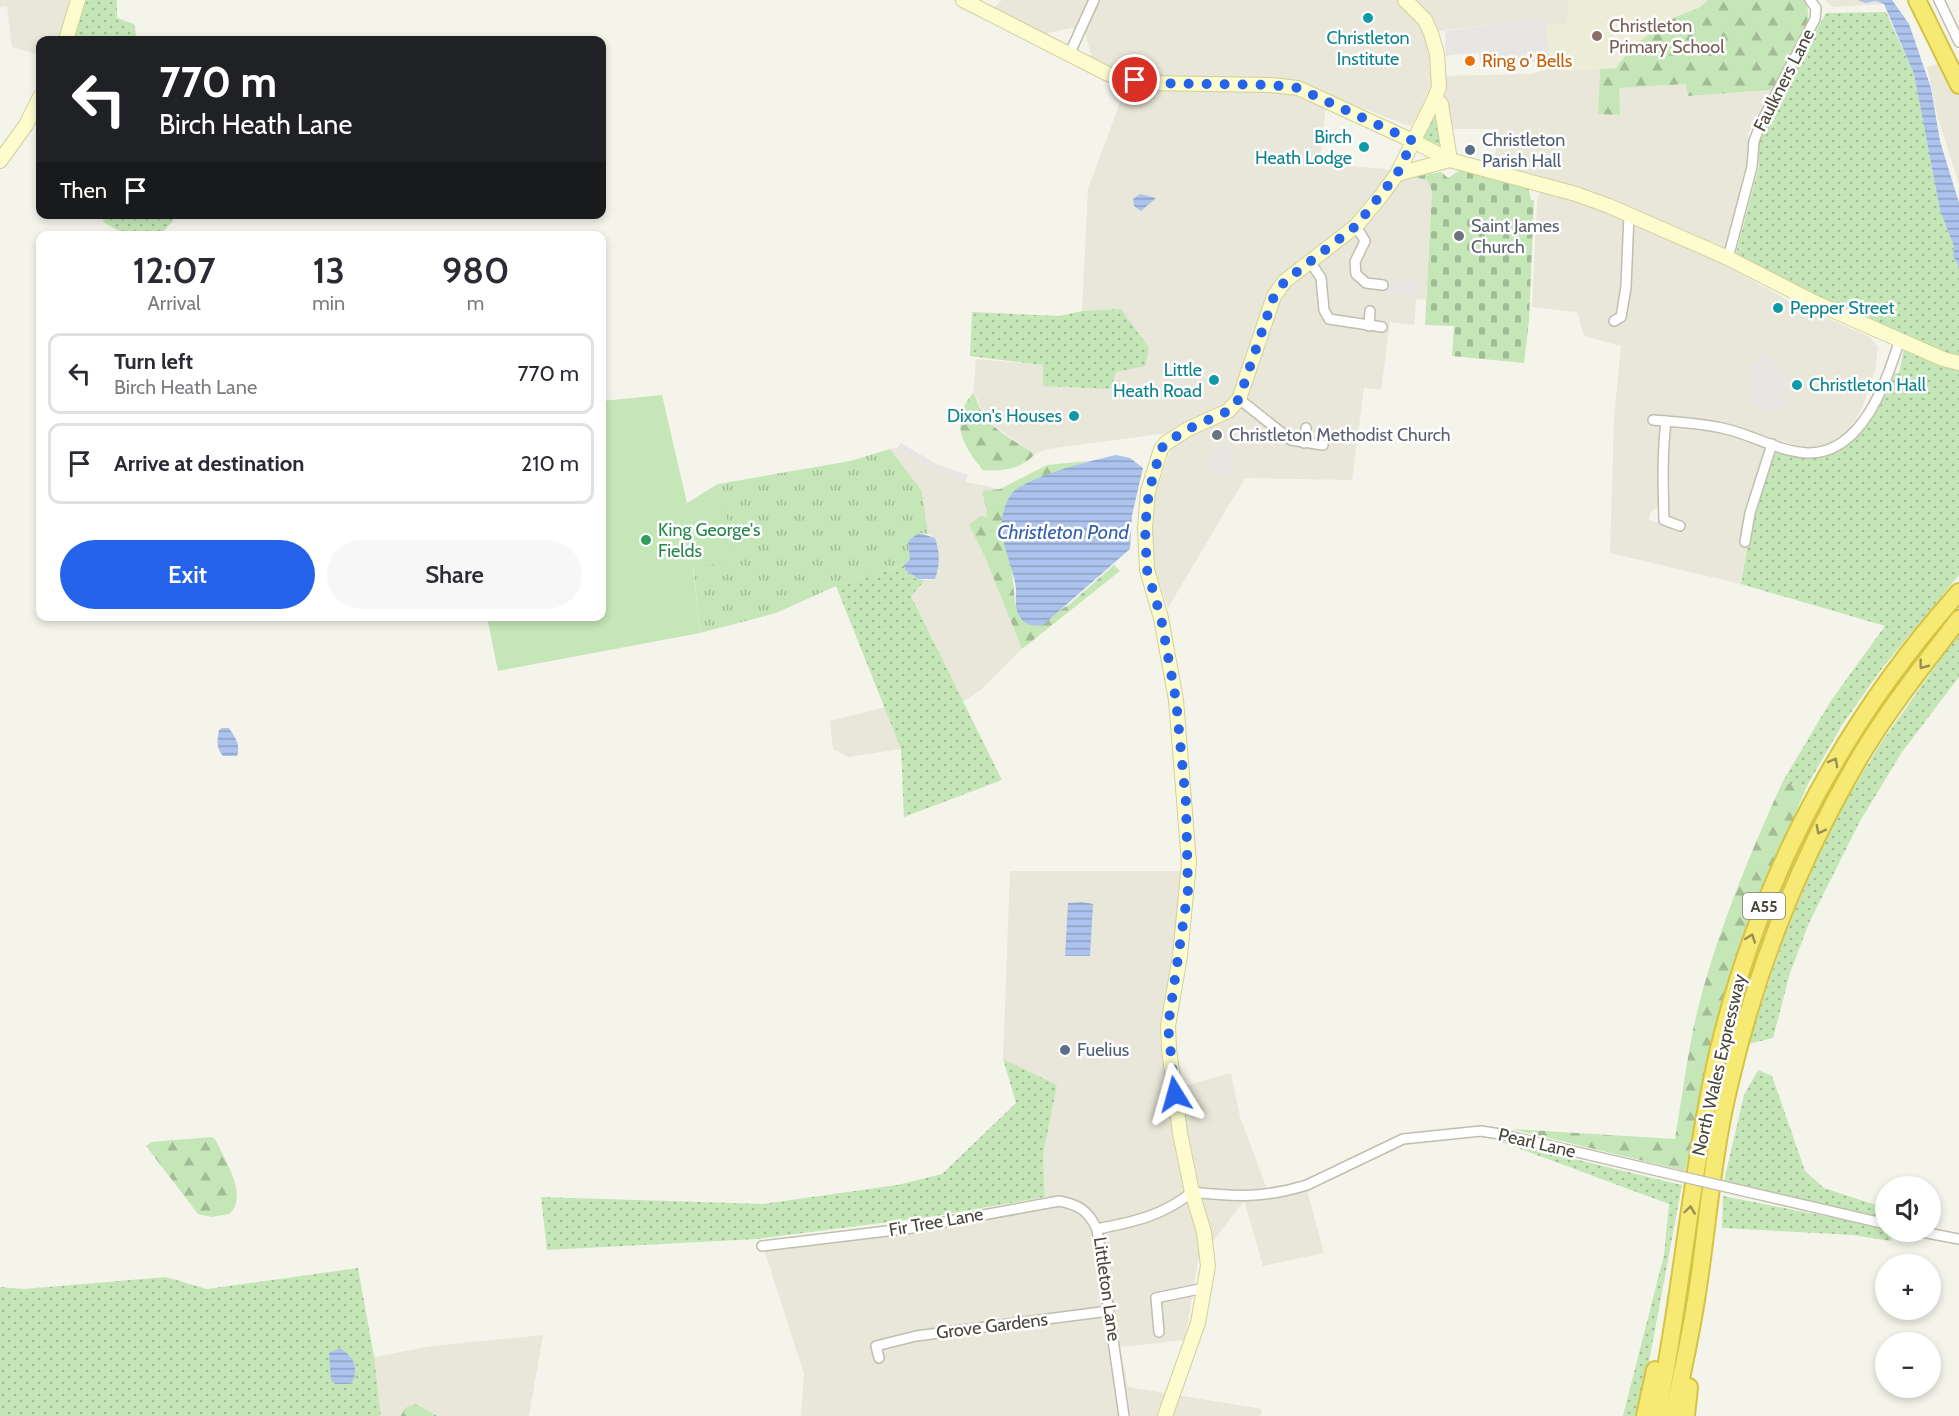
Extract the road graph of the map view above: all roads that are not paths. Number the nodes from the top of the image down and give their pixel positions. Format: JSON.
{"nodes":[{"id":1,"x":78,"y":0,"type":"edge"},
{"id":2,"x":963,"y":0,"type":"edge"},
{"id":3,"x":1094,"y":0,"type":"edge"},
{"id":4,"x":1405,"y":0,"type":"edge"},
{"id":5,"x":1917,"y":0,"type":"edge"},
{"id":6,"x":1939,"y":0,"type":"edge"},
{"id":7,"x":1813,"y":4,"type":"edge"},
{"id":8,"x":67,"y":36,"type":"edge"},
{"id":9,"x":1959,"y":42,"type":"edge"},
{"id":10,"x":1069,"y":55,"type":"junction"},
{"id":11,"x":1959,"y":85,"type":"edge"},
{"id":12,"x":1435,"y":98,"type":"junction"},
{"id":13,"x":36,"y":105,"type":"edge"},
{"id":14,"x":1413,"y":141,"type":"junction"},
{"id":15,"x":1449,"y":160,"type":"junction"},
{"id":16,"x":0,"y":161,"type":"edge"},
{"id":17,"x":1397,"y":174,"type":"junction"},
{"id":18,"x":1629,"y":214,"type":"junction"},
{"id":19,"x":1356,"y":226,"type":"junction"},
{"id":20,"x":1728,"y":258,"type":"junction"},
{"id":21,"x":1311,"y":262,"type":"junction"},
{"id":22,"x":1383,"y":285,"type":"dead end"},
{"id":23,"x":1370,"y":311,"type":"dead end"},
{"id":24,"x":1614,"y":321,"type":"dead end"},
{"id":25,"x":1369,"y":326,"type":"junction"},
{"id":26,"x":1382,"y":327,"type":"dead end"},
{"id":27,"x":1900,"y":339,"type":"junction"},
{"id":28,"x":1959,"y":363,"type":"edge"},
{"id":29,"x":1239,"y":399,"type":"junction"},
{"id":30,"x":1653,"y":420,"type":"dead end"},
{"id":31,"x":1666,"y":421,"type":"junction"},
{"id":32,"x":1306,"y":428,"type":"dead end"},
{"id":33,"x":1304,"y":443,"type":"junction"},
{"id":34,"x":1772,"y":444,"type":"junction"},
{"id":35,"x":1323,"y":445,"type":"dead end"},
{"id":36,"x":1680,"y":526,"type":"dead end"},
{"id":37,"x":1745,"y":542,"type":"dead end"},
{"id":38,"x":1959,"y":592,"type":"edge"},
{"id":39,"x":1959,"y":619,"type":"edge"},
{"id":40,"x":1192,"y":1192,"type":"junction"},
{"id":41,"x":1875,"y":1221,"type":"edge"},
{"id":42,"x":1097,"y":1229,"type":"junction"},
{"id":43,"x":1941,"y":1236,"type":"edge"},
{"id":44,"x":1959,"y":1239,"type":"edge"},
{"id":45,"x":762,"y":1246,"type":"dead end"},
{"id":46,"x":1681,"y":1268,"type":"junction"},
{"id":47,"x":1698,"y":1287,"type":"junction"},
{"id":48,"x":1204,"y":1288,"type":"junction"},
{"id":49,"x":1109,"y":1311,"type":"junction"},
{"id":50,"x":1160,"y":1332,"type":"dead end"},
{"id":51,"x":879,"y":1358,"type":"dead end"},
{"id":52,"x":1124,"y":1416,"type":"edge"},
{"id":53,"x":1165,"y":1416,"type":"edge"},
{"id":54,"x":1645,"y":1416,"type":"edge"},
{"id":55,"x":1657,"y":1416,"type":"edge"},
{"id":56,"x":1674,"y":1416,"type":"edge"},
{"id":57,"x":1686,"y":1416,"type":"edge"}],
"edges":[{"from":1,"to":8,"type":"street"},
{"from":2,"to":10,"type":"street"},
{"from":3,"to":10,"type":"street"},
{"from":4,"to":12,"type":"street"},
{"from":5,"to":11,"type":"highway"},
{"from":6,"to":9,"type":"street"},
{"from":7,"to":20,"type":"street","name":"Faulkners Lane"},
{"from":10,"to":14,"type":"street"},
{"from":12,"to":14,"type":"street"},
{"from":12,"to":15,"type":"street"},
{"from":13,"to":16,"type":"street"},
{"from":14,"to":15,"type":"street"},
{"from":14,"to":17,"type":"street"},
{"from":15,"to":17,"type":"street"},
{"from":15,"to":18,"type":"street"},
{"from":17,"to":19,"type":"street"},
{"from":18,"to":20,"type":"street"},
{"from":18,"to":24,"type":"street"},
{"from":19,"to":21,"type":"street"},
{"from":19,"to":22,"type":"street"},
{"from":20,"to":27,"type":"street"},
{"from":21,"to":25,"type":"street"},
{"from":21,"to":29,"type":"street"},
{"from":23,"to":25,"type":"street"},
{"from":25,"to":26,"type":"street"},
{"from":27,"to":28,"type":"street"},
{"from":27,"to":34,"type":"street"},
{"from":29,"to":33,"type":"street"},
{"from":29,"to":40,"type":"street"},
{"from":30,"to":31,"type":"street"},
{"from":31,"to":34,"type":"street"},
{"from":31,"to":36,"type":"street"},
{"from":32,"to":33,"type":"street"},
{"from":33,"to":35,"type":"street"},
{"from":34,"to":37,"type":"street"},
{"from":46,"to":38,"type":"highway","name":"North Wales Expressway","number":"A55","one_way":true},
{"from":39,"to":47,"type":"highway","name":"North Wales Expressway","number":"A55","one_way":true},
{"from":40,"to":41,"type":"street","name":"Pearl Lane","bridge":true},
{"from":40,"to":42,"type":"street","name":"Littleton Lane"},
{"from":40,"to":48,"type":"street"},
{"from":42,"to":45,"type":"street","name":"Fir Tree Lane"},
{"from":42,"to":49,"type":"street","name":"Littleton Lane"},
{"from":43,"to":44,"type":"street"},
{"from":46,"to":54,"type":"highway"},
{"from":46,"to":55,"type":"highway","name":"North Wales Expressway","number":"A55"},
{"from":47,"to":56,"type":"highway","name":"North Wales Expressway","number":"A55"},
{"from":47,"to":57,"type":"highway"},
{"from":48,"to":50,"type":"street"},
{"from":48,"to":53,"type":"street"},
{"from":49,"to":51,"type":"street","name":"Grove Gardens"},
{"from":49,"to":52,"type":"street","name":"Littleton Lane"}]}
